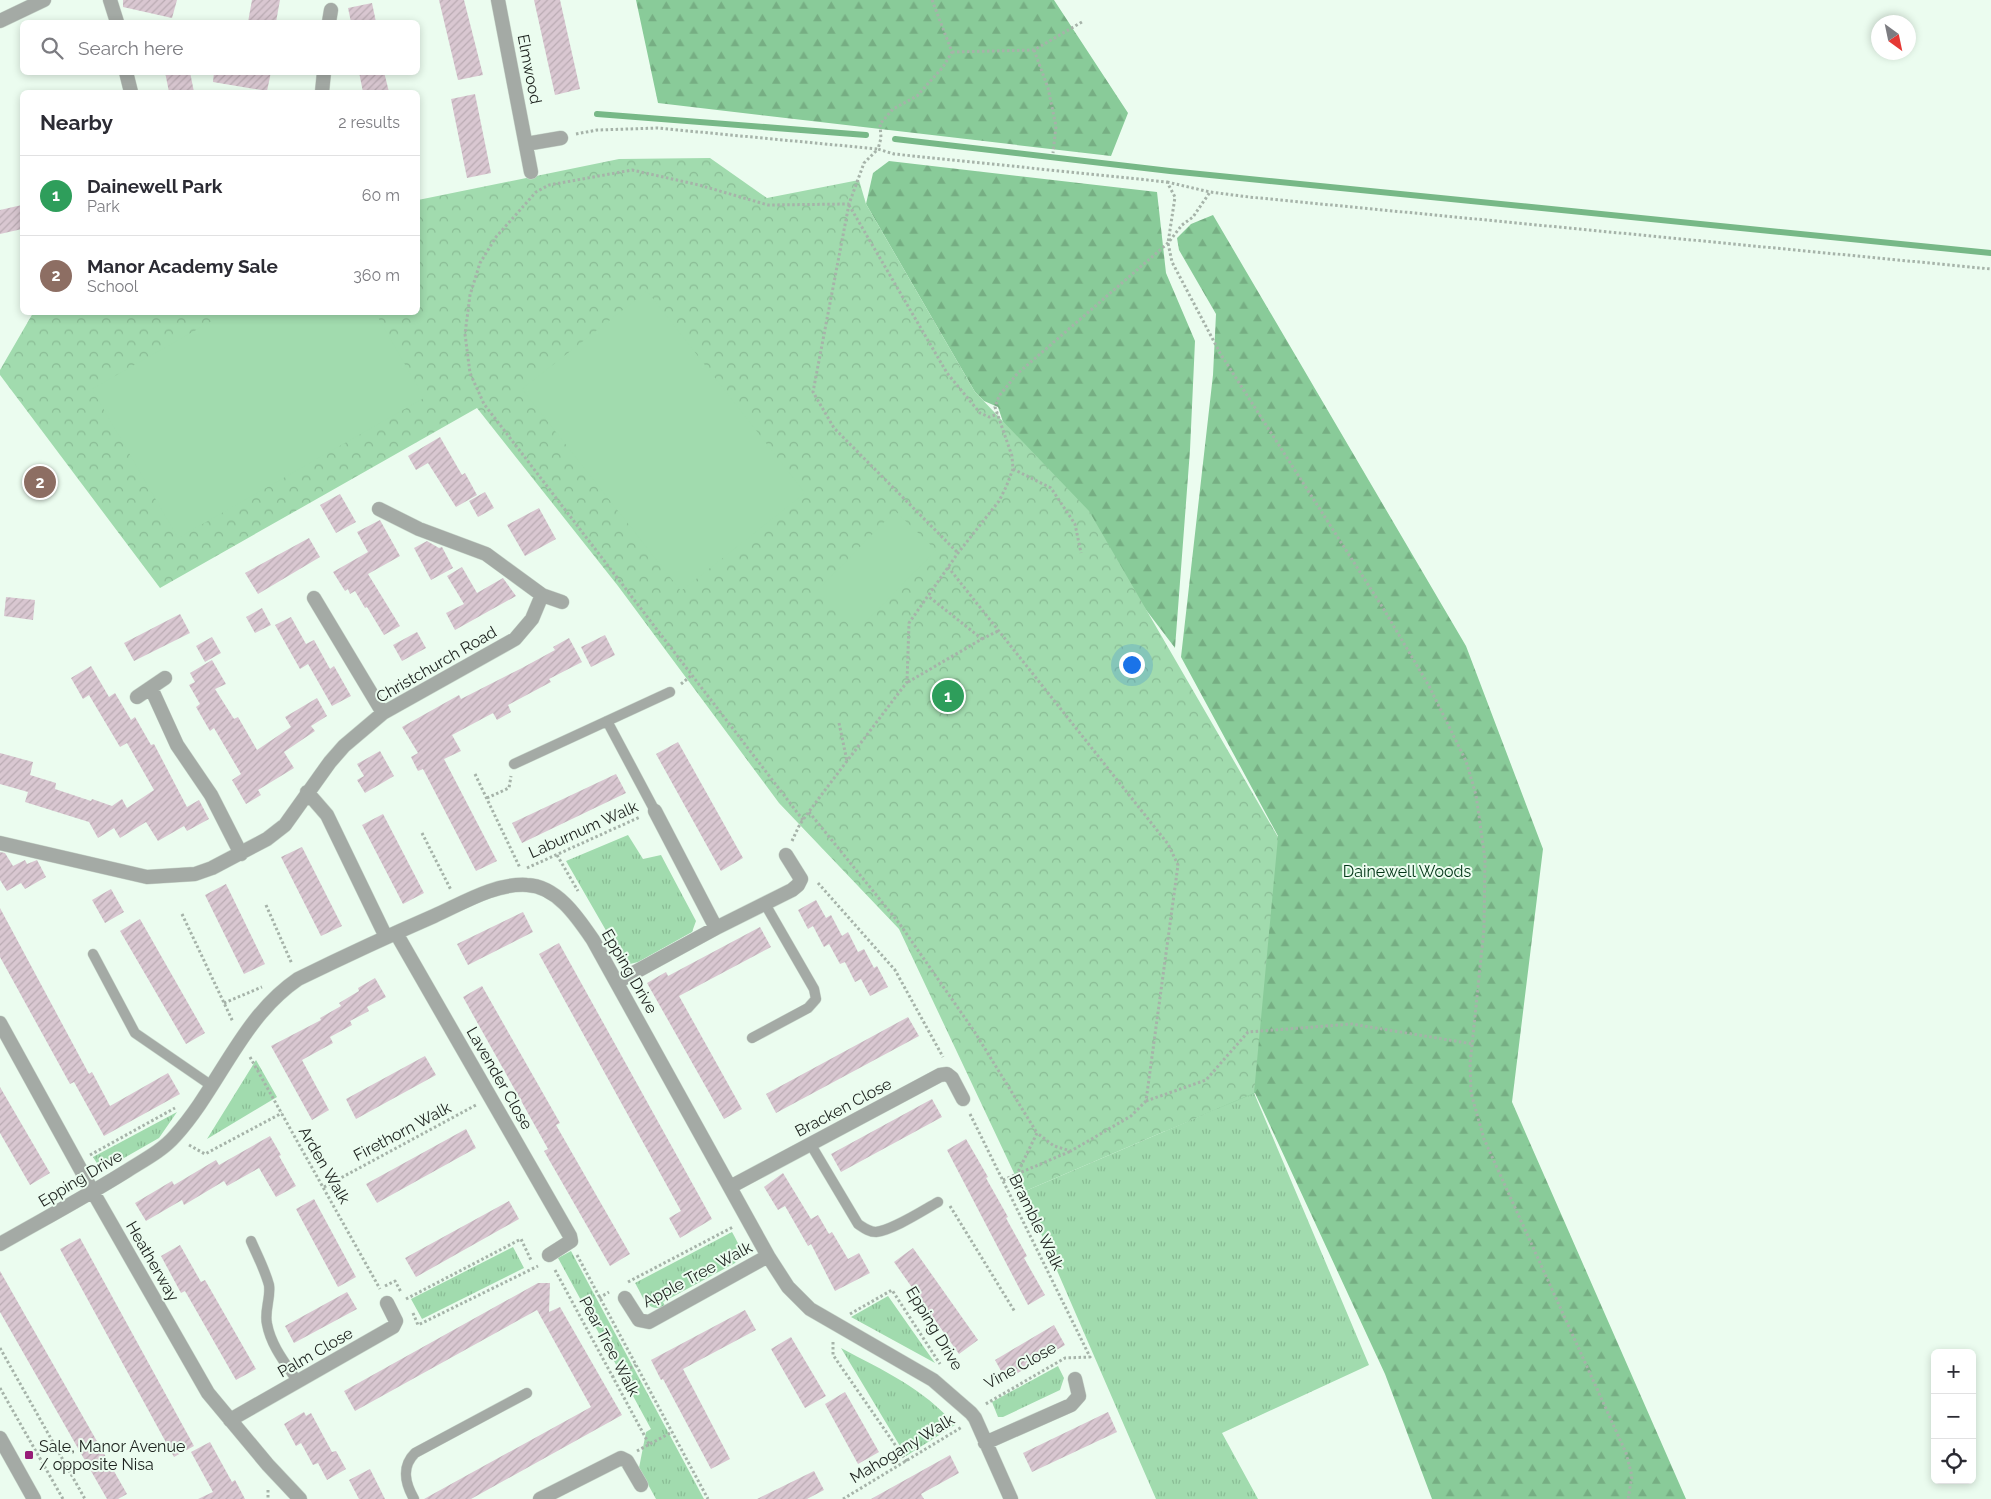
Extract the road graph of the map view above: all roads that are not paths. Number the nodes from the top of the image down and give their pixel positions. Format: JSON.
{"nodes":[{"id":1,"x":44,"y":0,"type":"edge"},
{"id":2,"x":110,"y":0,"type":"edge"},
{"id":3,"x":498,"y":0,"type":"edge"},
{"id":4,"x":116,"y":20,"type":"edge"},
{"id":5,"x":0,"y":21,"type":"edge"},
{"id":6,"x":127,"y":75,"type":"edge"},
{"id":7,"x":324,"y":75,"type":"edge"},
{"id":8,"x":130,"y":90,"type":"edge"},
{"id":9,"x":322,"y":90,"type":"edge"},
{"id":10,"x":561,"y":138,"type":"dead end"},
{"id":11,"x":526,"y":144,"type":"junction"},
{"id":12,"x":531,"y":172,"type":"dead end"},
{"id":13,"x":379,"y":509,"type":"dead end"},
{"id":14,"x":542,"y":595,"type":"junction"},
{"id":15,"x":314,"y":598,"type":"dead end"},
{"id":16,"x":562,"y":602,"type":"dead end"},
{"id":17,"x":165,"y":678,"type":"dead end"},
{"id":18,"x":151,"y":688,"type":"junction"},
{"id":19,"x":670,"y":692,"type":"dead end"},
{"id":20,"x":137,"y":697,"type":"dead end"},
{"id":21,"x":383,"y":713,"type":"junction"},
{"id":22,"x":607,"y":721,"type":"junction"},
{"id":23,"x":514,"y":764,"type":"road end"},
{"id":24,"x":307,"y":792,"type":"junction"},
{"id":25,"x":655,"y":811,"type":"joint"},
{"id":26,"x":0,"y":843,"type":"edge"},
{"id":27,"x":241,"y":854,"type":"junction"},
{"id":28,"x":786,"y":855,"type":"road end"},
{"id":29,"x":765,"y":904,"type":"junction"},
{"id":30,"x":716,"y":928,"type":"junction"},
{"id":31,"x":391,"y":935,"type":"junction"},
{"id":32,"x":93,"y":954,"type":"dead end"},
{"id":33,"x":617,"y":982,"type":"junction"},
{"id":34,"x":0,"y":1023,"type":"edge"},
{"id":35,"x":752,"y":1038,"type":"dead end"},
{"id":36,"x":212,"y":1086,"type":"junction"},
{"id":37,"x":963,"y":1099,"type":"road end"},
{"id":38,"x":811,"y":1145,"type":"junction"},
{"id":39,"x":730,"y":1187,"type":"junction"},
{"id":40,"x":93,"y":1192,"type":"junction"},
{"id":41,"x":938,"y":1202,"type":"road end"},
{"id":42,"x":251,"y":1241,"type":"dead end"},
{"id":43,"x":0,"y":1244,"type":"edge"},
{"id":44,"x":768,"y":1256,"type":"junction"},
{"id":45,"x":546,"y":1260,"type":"road end"},
{"id":46,"x":618,"y":1294,"type":"road end"},
{"id":47,"x":388,"y":1303,"type":"road end"},
{"id":48,"x":1075,"y":1379,"type":"dead end"},
{"id":49,"x":298,"y":1382,"type":"junction"},
{"id":50,"x":527,"y":1393,"type":"dead end"},
{"id":51,"x":230,"y":1420,"type":"junction"},
{"id":52,"x":0,"y":1438,"type":"edge"},
{"id":53,"x":985,"y":1443,"type":"junction"},
{"id":54,"x":641,"y":1485,"type":"dead end"},
{"id":55,"x":34,"y":1499,"type":"edge"},
{"id":56,"x":300,"y":1499,"type":"edge"},
{"id":57,"x":414,"y":1499,"type":"edge"},
{"id":58,"x":540,"y":1499,"type":"edge"},
{"id":59,"x":1011,"y":1499,"type":"edge"}],
"edges":[{"from":1,"to":5,"type":"street"},
{"from":2,"to":4,"type":"street"},
{"from":3,"to":11,"type":"street","name":"Elmwood"},
{"from":6,"to":8,"type":"street"},
{"from":7,"to":9,"type":"street"},
{"from":10,"to":11,"type":"street"},
{"from":11,"to":12,"type":"street","name":"Elmwood"},
{"from":13,"to":14,"type":"street"},
{"from":14,"to":16,"type":"street"},
{"from":14,"to":21,"type":"street","name":"Christchurch Road"},
{"from":15,"to":21,"type":"street"},
{"from":17,"to":18,"type":"street"},
{"from":18,"to":20,"type":"street"},
{"from":18,"to":27,"type":"street"},
{"from":19,"to":22,"type":"lane"},
{"from":21,"to":24,"type":"street","name":"Christchurch Road"},
{"from":22,"to":23,"type":"lane"},
{"from":22,"to":25,"type":"lane"},
{"from":24,"to":27,"type":"street","name":"Christchurch Road"},
{"from":24,"to":31,"type":"street","name":"Lavender Close"},
{"from":25,"to":30,"type":"street"},
{"from":26,"to":27,"type":"street","name":"Christchurch Road"},
{"from":28,"to":29,"type":"street"},
{"from":29,"to":30,"type":"street"},
{"from":29,"to":35,"type":"lane"},
{"from":30,"to":33,"type":"street"},
{"from":31,"to":33,"type":"street","name":"Epping Drive"},
{"from":31,"to":36,"type":"street","name":"Epping Drive"},
{"from":31,"to":45,"type":"street","name":"Lavender Close"},
{"from":32,"to":36,"type":"lane"},
{"from":33,"to":39,"type":"street","name":"Epping Drive"},
{"from":34,"to":40,"type":"street","name":"Heatherway"},
{"from":36,"to":40,"type":"street","name":"Epping Drive"},
{"from":37,"to":38,"type":"street","name":"Bracken Close"},
{"from":38,"to":39,"type":"street","name":"Bracken Close"},
{"from":38,"to":41,"type":"lane"},
{"from":39,"to":44,"type":"street","name":"Epping Drive"},
{"from":40,"to":43,"type":"street","name":"Epping Drive"},
{"from":40,"to":51,"type":"street","name":"Heatherway"},
{"from":42,"to":49,"type":"lane"},
{"from":44,"to":46,"type":"street","name":"Apple Tree Walk"},
{"from":44,"to":53,"type":"street","name":"Epping Drive"},
{"from":47,"to":49,"type":"street","name":"Palm Close"},
{"from":48,"to":53,"type":"street"},
{"from":49,"to":51,"type":"street","name":"Palm Close"},
{"from":50,"to":57,"type":"lane"},
{"from":51,"to":56,"type":"street","name":"Heatherway"},
{"from":52,"to":55,"type":"street"},
{"from":53,"to":59,"type":"street","name":"Epping Drive"},
{"from":54,"to":58,"type":"street"}]}
